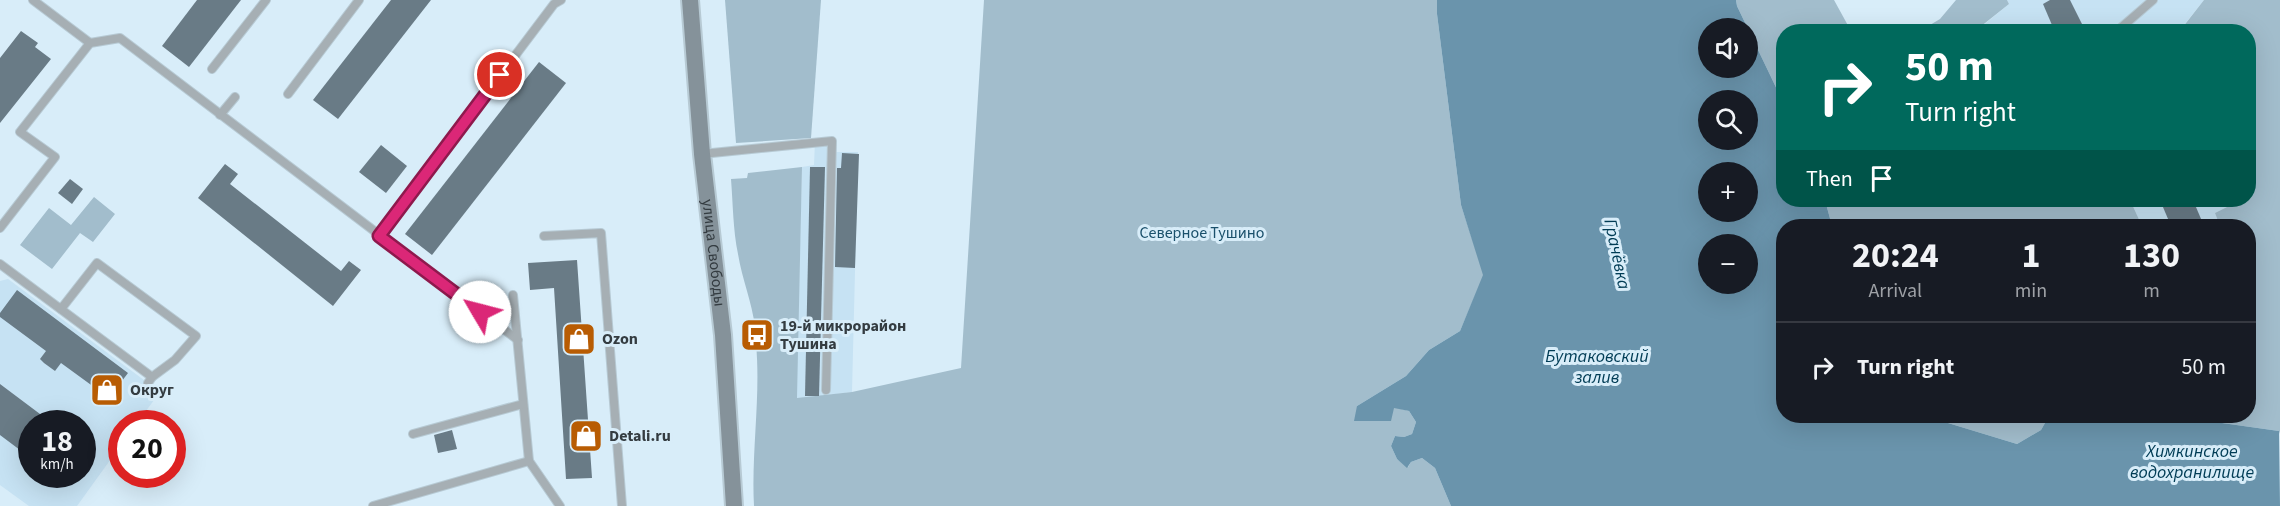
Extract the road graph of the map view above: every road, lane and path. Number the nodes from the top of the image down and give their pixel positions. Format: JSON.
{"nodes":[{"id":1,"x":33,"y":0,"type":"edge"},
{"id":2,"x":266,"y":0,"type":"edge"},
{"id":3,"x":359,"y":0,"type":"edge"},
{"id":4,"x":561,"y":0,"type":"edge"},
{"id":5,"x":690,"y":0,"type":"edge"},
{"id":6,"x":2153,"y":0,"type":"edge"},
{"id":7,"x":2125,"y":24,"type":"edge"},
{"id":8,"x":90,"y":43,"type":"junction"},
{"id":9,"x":212,"y":69,"type":"dead end"},
{"id":10,"x":288,"y":94,"type":"dead end"},
{"id":11,"x":235,"y":96,"type":"dead end"},
{"id":12,"x":220,"y":115,"type":"junction"},
{"id":13,"x":702,"y":154,"type":"junction"},
{"id":14,"x":0,"y":228,"type":"edge"},
{"id":15,"x":379,"y":236,"type":"junction"},
{"id":16,"x":544,"y":236,"type":"dead end"},
{"id":17,"x":0,"y":264,"type":"edge"},
{"id":18,"x":513,"y":295,"type":"dead end"},
{"id":19,"x":61,"y":309,"type":"junction"},
{"id":20,"x":518,"y":340,"type":"junction"},
{"id":21,"x":826,"y":390,"type":"dead end"},
{"id":22,"x":524,"y":404,"type":"junction"},
{"id":23,"x":413,"y":434,"type":"dead end"},
{"id":24,"x":529,"y":461,"type":"junction"},
{"id":25,"x":373,"y":506,"type":"edge"},
{"id":26,"x":560,"y":506,"type":"edge"},
{"id":27,"x":622,"y":506,"type":"edge"},
{"id":28,"x":734,"y":506,"type":"edge"}],
"edges":[{"from":1,"to":8,"type":"lane"},
{"from":2,"to":9,"type":"lane"},
{"from":3,"to":10,"type":"lane"},
{"from":4,"to":15,"type":"lane"},
{"from":5,"to":13,"type":"main road","name":"улица Свободы"},
{"from":6,"to":7,"type":"lane"},
{"from":8,"to":12,"type":"lane"},
{"from":8,"to":14,"type":"lane"},
{"from":11,"to":12,"type":"lane"},
{"from":12,"to":15,"type":"lane"},
{"from":13,"to":21,"type":"lane"},
{"from":13,"to":28,"type":"main road","name":"улица Свободы"},
{"from":15,"to":20,"type":"lane"},
{"from":16,"to":27,"type":"lane"},
{"from":17,"to":19,"type":"lane"},
{"from":18,"to":20,"type":"lane"},
{"from":19,"to":19,"type":"lane"},
{"from":20,"to":22,"type":"lane"},
{"from":22,"to":23,"type":"lane"},
{"from":22,"to":24,"type":"lane"},
{"from":24,"to":25,"type":"lane"},
{"from":24,"to":26,"type":"lane"}]}
